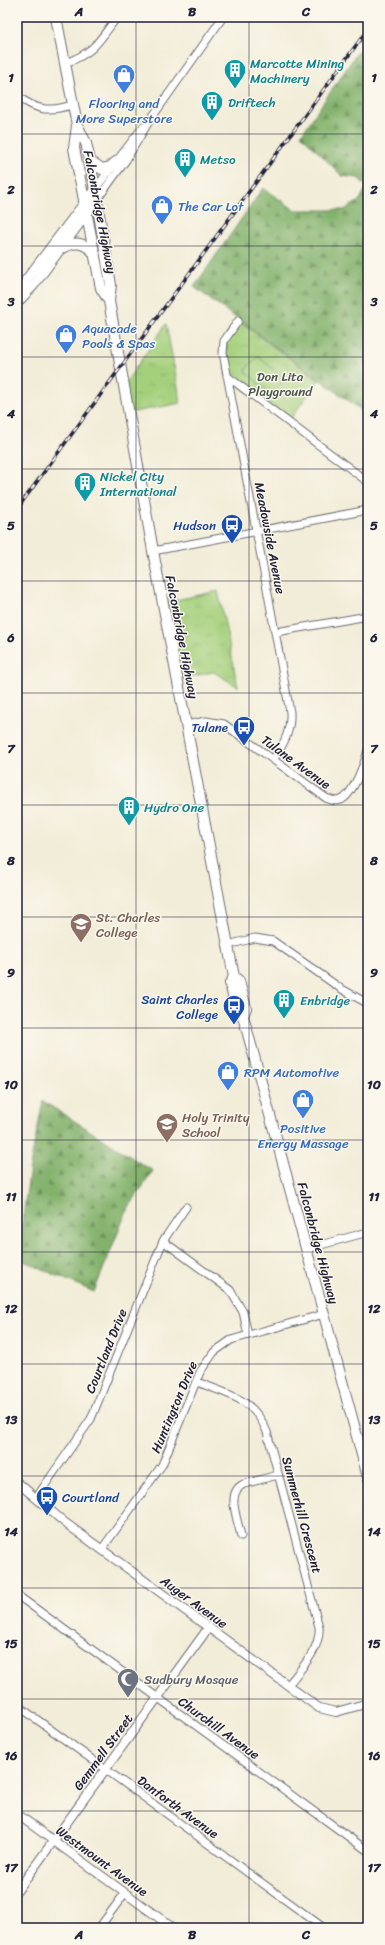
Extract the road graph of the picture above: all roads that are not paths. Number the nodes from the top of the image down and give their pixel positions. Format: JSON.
{"nodes":[{"id":1,"x":56,"y":17,"type":"edge"},
{"id":2,"x":117,"y":17,"type":"edge"},
{"id":3,"x":223,"y":17,"type":"edge"},
{"id":4,"x":65,"y":63,"type":"junction"},
{"id":5,"x":17,"y":96,"type":"edge"},
{"id":6,"x":72,"y":105,"type":"junction"},
{"id":7,"x":148,"y":123,"type":"junction"},
{"id":8,"x":77,"y":125,"type":"junction"},
{"id":9,"x":90,"y":161,"type":"junction"},
{"id":10,"x":116,"y":162,"type":"junction"},
{"id":11,"x":95,"y":189,"type":"junction"},
{"id":12,"x":96,"y":201,"type":"junction"},
{"id":13,"x":84,"y":202,"type":"junction"},
{"id":14,"x":87,"y":213,"type":"junction"},
{"id":15,"x":60,"y":249,"type":"junction"},
{"id":16,"x":95,"y":254,"type":"junction"},
{"id":17,"x":20,"y":292,"type":"edge"},
{"id":18,"x":109,"y":301,"type":"junction"},
{"id":19,"x":17,"y":303,"type":"edge"},
{"id":20,"x":238,"y":321,"type":"dead end"},
{"id":21,"x":227,"y":376,"type":"junction"},
{"id":22,"x":368,"y":482,"type":"edge"},
{"id":23,"x":368,"y":510,"type":"edge"},
{"id":24,"x":256,"y":532,"type":"junction"},
{"id":25,"x":153,"y":551,"type":"junction"},
{"id":26,"x":368,"y":616,"type":"edge"},
{"id":27,"x":276,"y":632,"type":"junction"},
{"id":28,"x":186,"y":725,"type":"junction"},
{"id":29,"x":368,"y":750,"type":"edge"},
{"id":30,"x":272,"y":760,"type":"junction"},
{"id":31,"x":228,"y":945,"type":"junction"},
{"id":32,"x":365,"y":1002,"type":"dead end"},
{"id":33,"x":186,"y":1207,"type":"dead end"},
{"id":34,"x":368,"y":1232,"type":"edge"},
{"id":35,"x":163,"y":1241,"type":"junction"},
{"id":36,"x":306,"y":1249,"type":"junction"},
{"id":37,"x":324,"y":1314,"type":"junction"},
{"id":38,"x":248,"y":1335,"type":"junction"},
{"id":39,"x":196,"y":1382,"type":"junction"},
{"id":40,"x":278,"y":1475,"type":"junction"},
{"id":41,"x":368,"y":1478,"type":"edge"},
{"id":42,"x":17,"y":1482,"type":"edge"},
{"id":43,"x":36,"y":1498,"type":"junction"},
{"id":44,"x":241,"y":1536,"type":"dead end"},
{"id":45,"x":102,"y":1549,"type":"junction"},
{"id":46,"x":17,"y":1595,"type":"edge"},
{"id":47,"x":209,"y":1627,"type":"junction"},
{"id":48,"x":288,"y":1685,"type":"junction"},
{"id":49,"x":157,"y":1698,"type":"junction"},
{"id":50,"x":368,"y":1704,"type":"edge"},
{"id":51,"x":17,"y":1705,"type":"edge"},
{"id":52,"x":105,"y":1769,"type":"junction"},
{"id":53,"x":17,"y":1814,"type":"edge"},
{"id":54,"x":54,"y":1840,"type":"junction"},
{"id":55,"x":368,"y":1851,"type":"edge"},
{"id":56,"x":17,"y":1891,"type":"edge"},
{"id":57,"x":125,"y":1893,"type":"junction"},
{"id":58,"x":99,"y":1928,"type":"edge"},
{"id":59,"x":173,"y":1928,"type":"edge"},
{"id":60,"x":324,"y":1928,"type":"edge"}],
"edges":[{"from":1,"to":4,"type":"main road","name":"Falconbridge Highway"},
{"from":2,"to":4,"type":"street"},
{"from":3,"to":7,"type":"street"},
{"from":4,"to":6,"type":"main road","name":"Falconbridge Highway"},
{"from":5,"to":6,"type":"street"},
{"from":6,"to":8,"type":"main road","name":"Falconbridge Highway"},
{"from":7,"to":10,"type":"street"},
{"from":7,"to":12,"type":"street"},
{"from":8,"to":9,"type":"main road","name":"Falconbridge Highway"},
{"from":8,"to":13,"type":"main road","name":"Falconbridge Highway"},
{"from":9,"to":10,"type":"main road"},
{"from":9,"to":11,"type":"main road","name":"Falconbridge Highway"},
{"from":10,"to":11,"type":"street"},
{"from":11,"to":12,"type":"main road","name":"Falconbridge Highway"},
{"from":11,"to":13,"type":"main road"},
{"from":12,"to":14,"type":"main road"},
{"from":12,"to":18,"type":"main road","name":"Falconbridge Highway"},
{"from":13,"to":14,"type":"main road","name":"Falconbridge Highway"},
{"from":13,"to":17,"type":"main road"},
{"from":14,"to":15,"type":"main road"},
{"from":14,"to":16,"type":"main road","name":"Falconbridge Highway"},
{"from":15,"to":16,"type":"main road"},
{"from":15,"to":17,"type":"main road"},
{"from":16,"to":18,"type":"main road","name":"Falconbridge Highway"},
{"from":17,"to":19,"type":"main road"},
{"from":18,"to":25,"type":"main road","name":"Falconbridge Highway"},
{"from":20,"to":21,"type":"street","name":"Meadowside Avenue"},
{"from":21,"to":22,"type":"street"},
{"from":21,"to":24,"type":"street","name":"Meadowside Avenue"},
{"from":23,"to":24,"type":"street"},
{"from":24,"to":25,"type":"street"},
{"from":24,"to":27,"type":"street","name":"Meadowside Avenue"},
{"from":25,"to":28,"type":"main road","name":"Falconbridge Highway"},
{"from":26,"to":27,"type":"street"},
{"from":27,"to":30,"type":"street","name":"Meadowside Avenue"},
{"from":28,"to":30,"type":"street","name":"Tulane Avenue"},
{"from":28,"to":31,"type":"main road","name":"Falconbridge Highway"},
{"from":29,"to":30,"type":"street","name":"Tulane Avenue"},
{"from":31,"to":32,"type":"street"},
{"from":31,"to":36,"type":"main road","name":"Falconbridge Highway"},
{"from":33,"to":35,"type":"street","name":"Courtland Drive"},
{"from":34,"to":36,"type":"street"},
{"from":35,"to":38,"type":"street"},
{"from":35,"to":43,"type":"street","name":"Courtland Drive"},
{"from":36,"to":37,"type":"main road","name":"Falconbridge Highway"},
{"from":37,"to":38,"type":"street","name":"Huntington Drive"},
{"from":37,"to":41,"type":"main road","name":"Falconbridge Highway"},
{"from":38,"to":39,"type":"street","name":"Huntington Drive"},
{"from":39,"to":40,"type":"street","name":"Summerhill Crescent"},
{"from":39,"to":45,"type":"street","name":"Huntington Drive"},
{"from":40,"to":44,"type":"street"},
{"from":40,"to":48,"type":"street","name":"Summerhill Crescent"},
{"from":42,"to":43,"type":"street","name":"Auger Avenue"},
{"from":43,"to":45,"type":"street","name":"Auger Avenue"},
{"from":45,"to":47,"type":"street","name":"Auger Avenue"},
{"from":46,"to":49,"type":"street","name":"Churchill Avenue"},
{"from":47,"to":48,"type":"street","name":"Auger Avenue"},
{"from":47,"to":49,"type":"street","name":"Gemmell Street"},
{"from":48,"to":50,"type":"street","name":"Auger Avenue"},
{"from":49,"to":52,"type":"street","name":"Gemmell Street"},
{"from":49,"to":55,"type":"street","name":"Churchill Avenue"},
{"from":51,"to":52,"type":"street","name":"Danforth Avenue"},
{"from":52,"to":54,"type":"street","name":"Gemmell Street"},
{"from":52,"to":60,"type":"street","name":"Danforth Avenue"},
{"from":53,"to":54,"type":"street","name":"Westmount Avenue"},
{"from":54,"to":56,"type":"street","name":"Gemmell Street"},
{"from":54,"to":57,"type":"street","name":"Westmount Avenue"},
{"from":57,"to":58,"type":"street"},
{"from":57,"to":59,"type":"street","name":"Westmount Avenue"}]}
